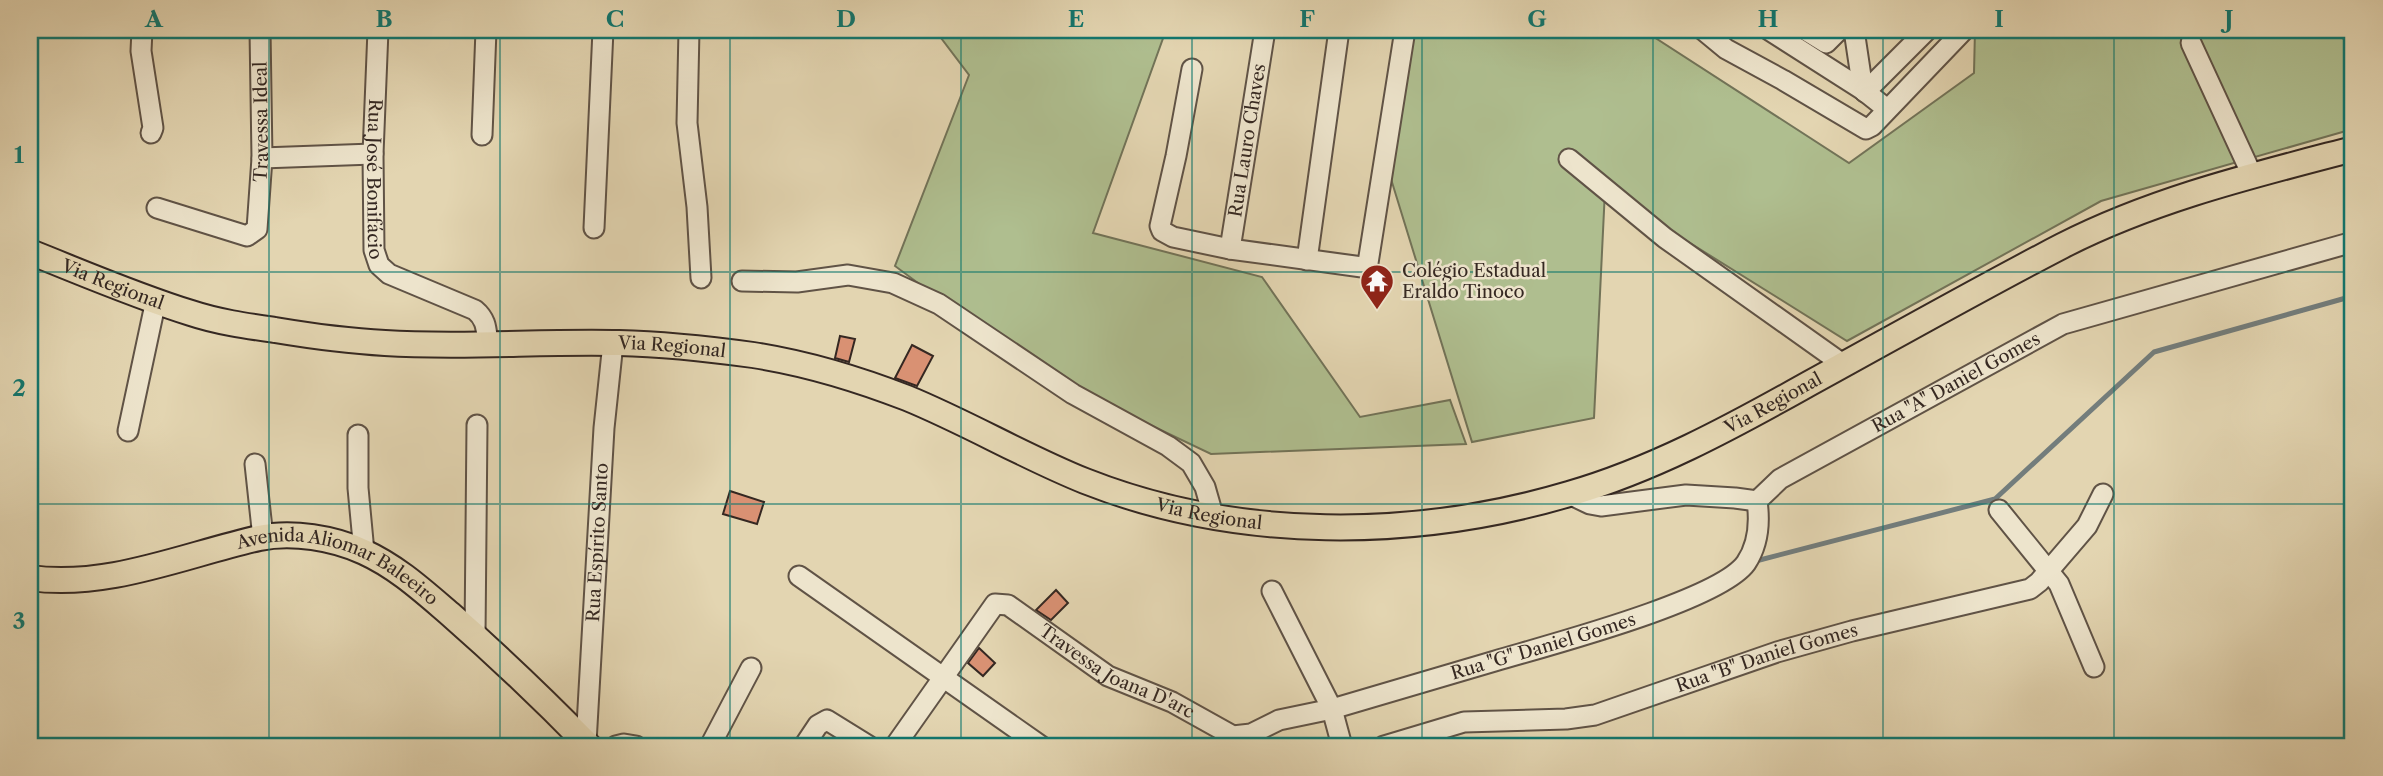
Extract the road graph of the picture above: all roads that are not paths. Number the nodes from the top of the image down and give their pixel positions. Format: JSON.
{"nodes":[{"id":1,"x":142,"y":30,"type":"edge"},
{"id":2,"x":260,"y":30,"type":"edge"},
{"id":3,"x":378,"y":30,"type":"edge"},
{"id":4,"x":486,"y":30,"type":"edge"},
{"id":5,"x":603,"y":30,"type":"edge"},
{"id":6,"x":1265,"y":30,"type":"edge"},
{"id":7,"x":1339,"y":30,"type":"edge"},
{"id":8,"x":1405,"y":30,"type":"edge"},
{"id":9,"x":1703,"y":30,"type":"edge"},
{"id":10,"x":1769,"y":30,"type":"edge"},
{"id":11,"x":1805,"y":30,"type":"edge"},
{"id":12,"x":1839,"y":30,"type":"edge"},
{"id":13,"x":1854,"y":30,"type":"edge"},
{"id":14,"x":1927,"y":30,"type":"edge"},
{"id":15,"x":1963,"y":31,"type":"edge"},
{"id":16,"x":685,"y":33,"type":"edge"},
{"id":17,"x":2191,"y":43,"type":"dead end"},
{"id":18,"x":1192,"y":69,"type":"dead end"},
{"id":19,"x":1864,"y":91,"type":"junction"},
{"id":20,"x":1887,"y":109,"type":"junction"},
{"id":21,"x":151,"y":133,"type":"dead end"},
{"id":22,"x":482,"y":135,"type":"dead end"},
{"id":23,"x":2353,"y":149,"type":"edge"},
{"id":24,"x":373,"y":154,"type":"junction"},
{"id":25,"x":262,"y":158,"type":"junction"},
{"id":26,"x":1569,"y":159,"type":"dead end"},
{"id":27,"x":2252,"y":175,"type":"junction"},
{"id":28,"x":157,"y":208,"type":"dead end"},
{"id":29,"x":594,"y":228,"type":"dead end"},
{"id":30,"x":2353,"y":242,"type":"edge"},
{"id":31,"x":1230,"y":249,"type":"junction"},
{"id":32,"x":30,"y":252,"type":"edge"},
{"id":33,"x":1307,"y":260,"type":"junction"},
{"id":34,"x":701,"y":278,"type":"dead end"},
{"id":35,"x":742,"y":281,"type":"dead end"},
{"id":36,"x":156,"y":300,"type":"junction"},
{"id":37,"x":613,"y":343,"type":"junction"},
{"id":38,"x":488,"y":344,"type":"junction"},
{"id":39,"x":1844,"y":365,"type":"junction"},
{"id":40,"x":477,"y":425,"type":"dead end"},
{"id":41,"x":128,"y":431,"type":"dead end"},
{"id":42,"x":358,"y":435,"type":"dead end"},
{"id":43,"x":255,"y":464,"type":"dead end"},
{"id":44,"x":1569,"y":494,"type":"junction"},
{"id":45,"x":2103,"y":494,"type":"dead end"},
{"id":46,"x":1757,"y":501,"type":"junction"},
{"id":47,"x":1999,"y":510,"type":"dead end"},
{"id":48,"x":1213,"y":515,"type":"junction"},
{"id":49,"x":263,"y":538,"type":"junction"},
{"id":50,"x":363,"y":552,"type":"junction"},
{"id":51,"x":2049,"y":571,"type":"junction"},
{"id":52,"x":799,"y":576,"type":"dead end"},
{"id":53,"x":30,"y":578,"type":"edge"},
{"id":54,"x":1272,"y":591,"type":"dead end"},
{"id":55,"x":475,"y":636,"type":"junction"},
{"id":56,"x":2094,"y":667,"type":"dead end"},
{"id":57,"x":751,"y":668,"type":"dead end"},
{"id":58,"x":942,"y":678,"type":"junction"},
{"id":59,"x":1332,"y":709,"type":"junction"},
{"id":60,"x":1279,"y":719,"type":"joint"},
{"id":61,"x":588,"y":745,"type":"edge"},
{"id":62,"x":616,"y":746,"type":"edge"},
{"id":63,"x":636,"y":746,"type":"edge"},
{"id":64,"x":710,"y":746,"type":"edge"},
{"id":65,"x":804,"y":746,"type":"edge"},
{"id":66,"x":869,"y":746,"type":"edge"},
{"id":67,"x":895,"y":746,"type":"edge"},
{"id":68,"x":1041,"y":746,"type":"edge"},
{"id":69,"x":1342,"y":746,"type":"edge"},
{"id":70,"x":1384,"y":746,"type":"edge"}],
"edges":[{"from":1,"to":21,"type":"street"},
{"from":2,"to":25,"type":"street","name":"Travessa Ideal"},
{"from":3,"to":24,"type":"street","name":"Rua José Bonifácio"},
{"from":4,"to":22,"type":"street"},
{"from":5,"to":29,"type":"street"},
{"from":6,"to":31,"type":"street","name":"Rua Lauro Chaves"},
{"from":7,"to":33,"type":"street"},
{"from":8,"to":33,"type":"street"},
{"from":9,"to":20,"type":"street"},
{"from":10,"to":19,"type":"street"},
{"from":11,"to":12,"type":"street"},
{"from":13,"to":19,"type":"street"},
{"from":14,"to":19,"type":"street"},
{"from":15,"to":20,"type":"street"},
{"from":16,"to":34,"type":"street"},
{"from":17,"to":27,"type":"street"},
{"from":18,"to":31,"type":"street"},
{"from":19,"to":20,"type":"street"},
{"from":23,"to":27,"type":"main road","name":"Via Regional"},
{"from":24,"to":25,"type":"street"},
{"from":24,"to":38,"type":"street","name":"Rua José Bonifácio"},
{"from":25,"to":28,"type":"street","name":"Travessa Ideal"},
{"from":26,"to":39,"type":"street"},
{"from":27,"to":39,"type":"main road","name":"Via Regional"},
{"from":30,"to":46,"type":"street","name":"Rua \"A\" Daniel Gomes"},
{"from":31,"to":33,"type":"street"},
{"from":32,"to":36,"type":"main road","name":"Via Regional"},
{"from":35,"to":48,"type":"street"},
{"from":36,"to":38,"type":"main road","name":"Via Regional"},
{"from":36,"to":41,"type":"street"},
{"from":37,"to":38,"type":"main road","name":"Via Regional"},
{"from":37,"to":48,"type":"main road","name":"Via Regional"},
{"from":37,"to":61,"type":"street","name":"Rua Espírito Santo"},
{"from":39,"to":44,"type":"main road","name":"Via Regional"},
{"from":40,"to":55,"type":"street"},
{"from":42,"to":50,"type":"street"},
{"from":43,"to":49,"type":"street"},
{"from":44,"to":46,"type":"street"},
{"from":44,"to":48,"type":"main road","name":"Via Regional"},
{"from":45,"to":51,"type":"street","name":"Rua \"B\" Daniel Gomes"},
{"from":46,"to":59,"type":"street","name":"Rua \"G\" Daniel Gomes"},
{"from":47,"to":51,"type":"street"},
{"from":49,"to":50,"type":"main road","name":"Avenida Aliomar Baleeiro"},
{"from":49,"to":53,"type":"main road","name":"Avenida Aliomar Baleeiro"},
{"from":50,"to":55,"type":"main road","name":"Avenida Aliomar Baleeiro"},
{"from":51,"to":56,"type":"street"},
{"from":51,"to":70,"type":"street","name":"Rua \"B\" Daniel Gomes"},
{"from":52,"to":58,"type":"street"},
{"from":54,"to":59,"type":"street"},
{"from":55,"to":61,"type":"main road","name":"Avenida Aliomar Baleeiro"},
{"from":57,"to":64,"type":"street"},
{"from":58,"to":60,"type":"street","name":"Travessa Joana D'arc"},
{"from":58,"to":67,"type":"street"},
{"from":58,"to":68,"type":"street"},
{"from":59,"to":60,"type":"street","name":"Rua \"G\" Daniel Gomes"},
{"from":59,"to":69,"type":"street"},
{"from":62,"to":63,"type":"street"},
{"from":65,"to":66,"type":"street"}]}
